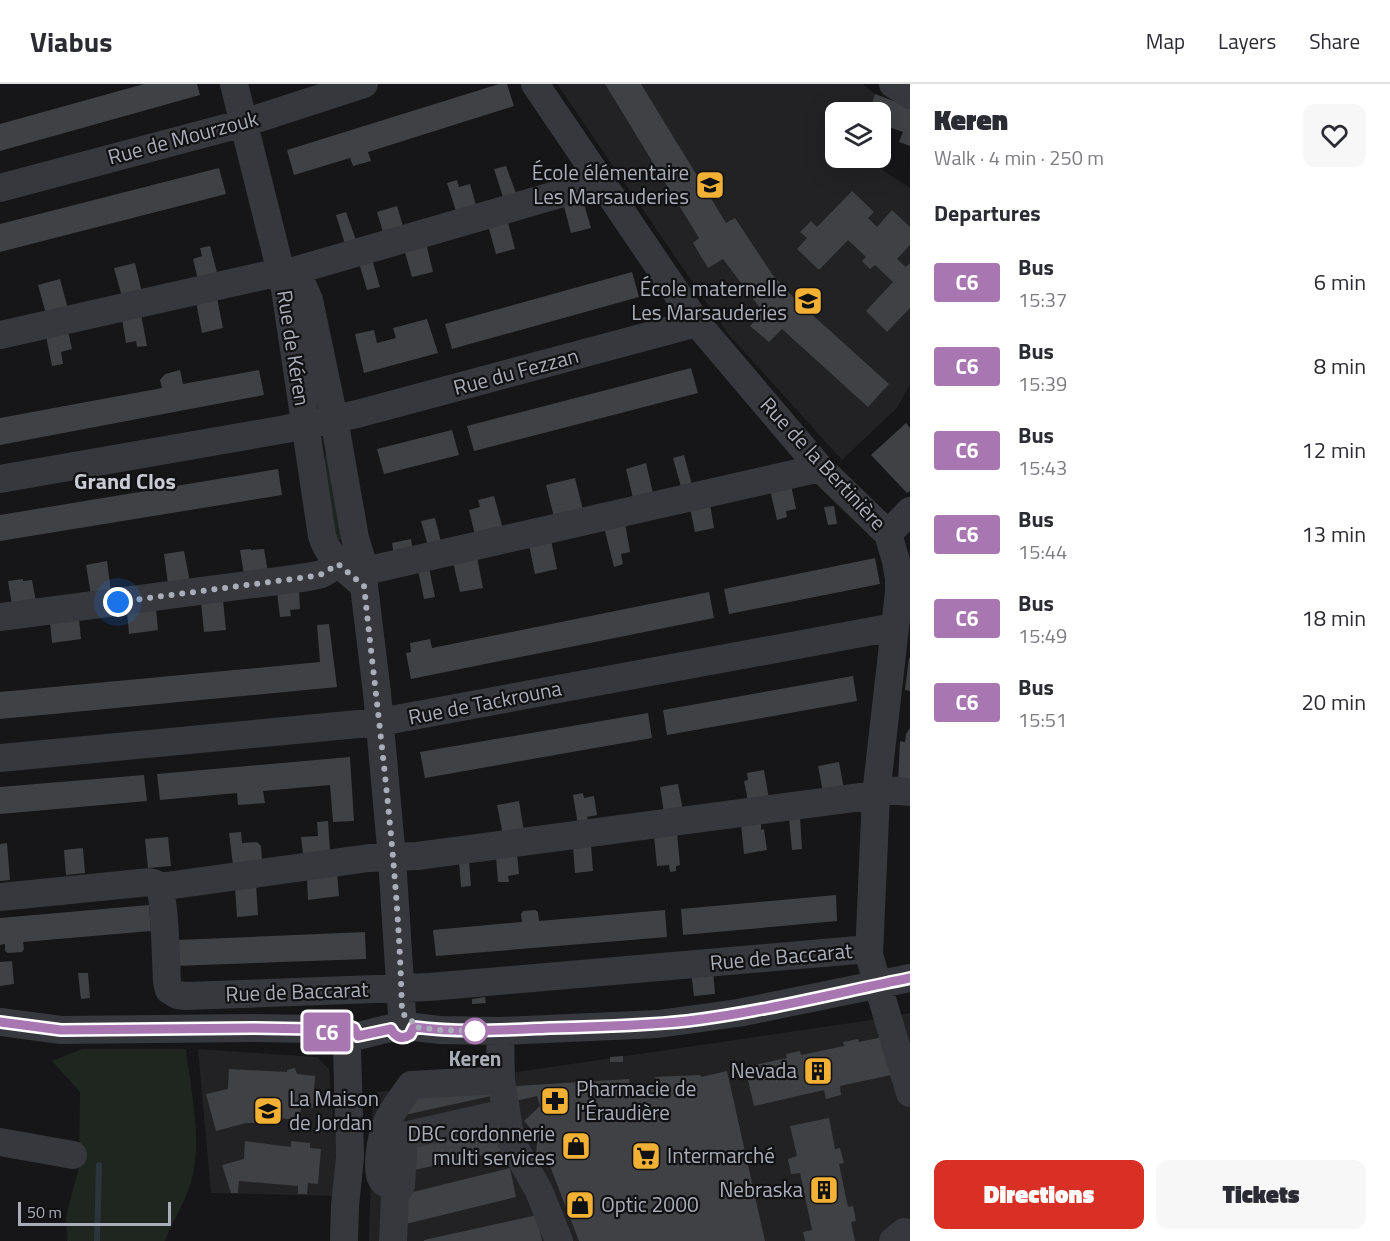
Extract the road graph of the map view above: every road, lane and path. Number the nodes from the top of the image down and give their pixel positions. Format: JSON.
{"nodes":[{"id":1,"x":234,"y":84,"type":"edge"},
{"id":2,"x":364,"y":84,"type":"edge"},
{"id":3,"x":535,"y":84,"type":"edge"},
{"id":4,"x":893,"y":84,"type":"edge"},
{"id":5,"x":910,"y":95,"type":"edge"},
{"id":6,"x":244,"y":123,"type":"junction"},
{"id":7,"x":601,"y":182,"type":"junction"},
{"id":8,"x":0,"y":188,"type":"edge"},
{"id":9,"x":285,"y":272,"type":"junction"},
{"id":10,"x":697,"y":323,"type":"junction"},
{"id":11,"x":0,"y":335,"type":"edge"},
{"id":12,"x":334,"y":419,"type":"junction"},
{"id":13,"x":306,"y":424,"type":"junction"},
{"id":14,"x":820,"y":468,"type":"junction"},
{"id":15,"x":0,"y":479,"type":"edge"},
{"id":16,"x":910,"y":511,"type":"edge"},
{"id":17,"x":888,"y":534,"type":"junction"},
{"id":18,"x":338,"y":564,"type":"junction"},
{"id":19,"x":364,"y":578,"type":"junction"},
{"id":20,"x":0,"y":617,"type":"edge"},
{"id":21,"x":894,"y":627,"type":"junction"},
{"id":22,"x":380,"y":722,"type":"junction"},
{"id":23,"x":0,"y":758,"type":"edge"},
{"id":24,"x":877,"y":792,"type":"junction"},
{"id":25,"x":910,"y":792,"type":"edge"},
{"id":26,"x":392,"y":858,"type":"junction"},
{"id":27,"x":159,"y":887,"type":"junction"},
{"id":28,"x":0,"y":897,"type":"edge"},
{"id":29,"x":869,"y":949,"type":"junction"},
{"id":30,"x":910,"y":978,"type":"edge"},
{"id":31,"x":877,"y":985,"type":"junction"},
{"id":32,"x":402,"y":1015,"type":"junction"},
{"id":33,"x":0,"y":1022,"type":"edge"},
{"id":34,"x":500,"y":1030,"type":"junction"},
{"id":35,"x":347,"y":1039,"type":"junction"},
{"id":36,"x":501,"y":1080,"type":"junction"},
{"id":37,"x":453,"y":1083,"type":"junction"},
{"id":38,"x":910,"y":1093,"type":"edge"},
{"id":39,"x":505,"y":1113,"type":"junction"},
{"id":40,"x":428,"y":1130,"type":"junction"},
{"id":41,"x":0,"y":1142,"type":"edge"},
{"id":42,"x":73,"y":1155,"type":"dead end"},
{"id":43,"x":401,"y":1186,"type":"junction"},
{"id":44,"x":344,"y":1241,"type":"edge"},
{"id":45,"x":393,"y":1241,"type":"edge"},
{"id":46,"x":559,"y":1241,"type":"edge"}],
"edges":[{"from":1,"to":6,"type":"street","name":"Rue de Kéren"},
{"from":2,"to":6,"type":"street","name":"Rue de Mourzouk"},
{"from":3,"to":7,"type":"street","name":"Rue de la Bertinière"},
{"from":4,"to":5,"type":"street"},
{"from":6,"to":8,"type":"street","name":"Rue de Mourzouk"},
{"from":6,"to":9,"type":"street","name":"Rue de Kéren"},
{"from":7,"to":9,"type":"street"},
{"from":7,"to":10,"type":"street","name":"Rue de la Bertinière"},
{"from":9,"to":11,"type":"street"},
{"from":9,"to":12,"type":"street","name":"Rue de Kéren"},
{"from":9,"to":13,"type":"street","name":"Rue de Kéren"},
{"from":10,"to":12,"type":"street","name":"Rue du Fezzan"},
{"from":10,"to":14,"type":"street","name":"Rue de la Bertinière"},
{"from":12,"to":13,"type":"street","name":"Rue de Kéren"},
{"from":12,"to":19,"type":"street","name":"Rue de Kéren"},
{"from":13,"to":15,"type":"street"},
{"from":13,"to":18,"type":"street","name":"Rue de Kéren"},
{"from":14,"to":17,"type":"street","name":"Rue de la Bertinière"},
{"from":14,"to":19,"type":"street"},
{"from":16,"to":17,"type":"street"},
{"from":17,"to":21,"type":"street","name":"Rue de la Bertinière"},
{"from":18,"to":19,"type":"street","name":"Rue de Kéren"},
{"from":18,"to":20,"type":"street"},
{"from":19,"to":22,"type":"street","name":"Rue de Kéren"},
{"from":21,"to":22,"type":"street","name":"Rue de Tackrouna"},
{"from":21,"to":24,"type":"street","name":"Rue de la Bertinière"},
{"from":22,"to":23,"type":"street","name":"Rue de Tackrouna"},
{"from":22,"to":26,"type":"street","name":"Rue de Kéren"},
{"from":24,"to":25,"type":"street"},
{"from":24,"to":26,"type":"street"},
{"from":24,"to":29,"type":"street","name":"Rue de la Bertinière"},
{"from":26,"to":27,"type":"street"},
{"from":26,"to":32,"type":"street","name":"Rue de Kéren"},
{"from":27,"to":28,"type":"street"},
{"from":27,"to":32,"type":"street","name":"Rue de Baccarat"},
{"from":29,"to":31,"type":"street","name":"Rue de la Bertinière"},
{"from":29,"to":32,"type":"street","name":"Rue de Baccarat"},
{"from":30,"to":31,"type":"street"},
{"from":31,"to":34,"type":"street"},
{"from":31,"to":38,"type":"street","name":"Rue de la Bertinière"},
{"from":32,"to":34,"type":"street"},
{"from":32,"to":35,"type":"street"},
{"from":33,"to":35,"type":"street"},
{"from":34,"to":36,"type":"street"},
{"from":35,"to":44,"type":"street"},
{"from":36,"to":37,"type":"street"},
{"from":36,"to":39,"type":"street"},
{"from":37,"to":40,"type":"street"},
{"from":37,"to":43,"type":"street"},
{"from":39,"to":40,"type":"street"},
{"from":39,"to":46,"type":"street"},
{"from":40,"to":43,"type":"street"},
{"from":41,"to":42,"type":"street"},
{"from":43,"to":45,"type":"street"}]}
